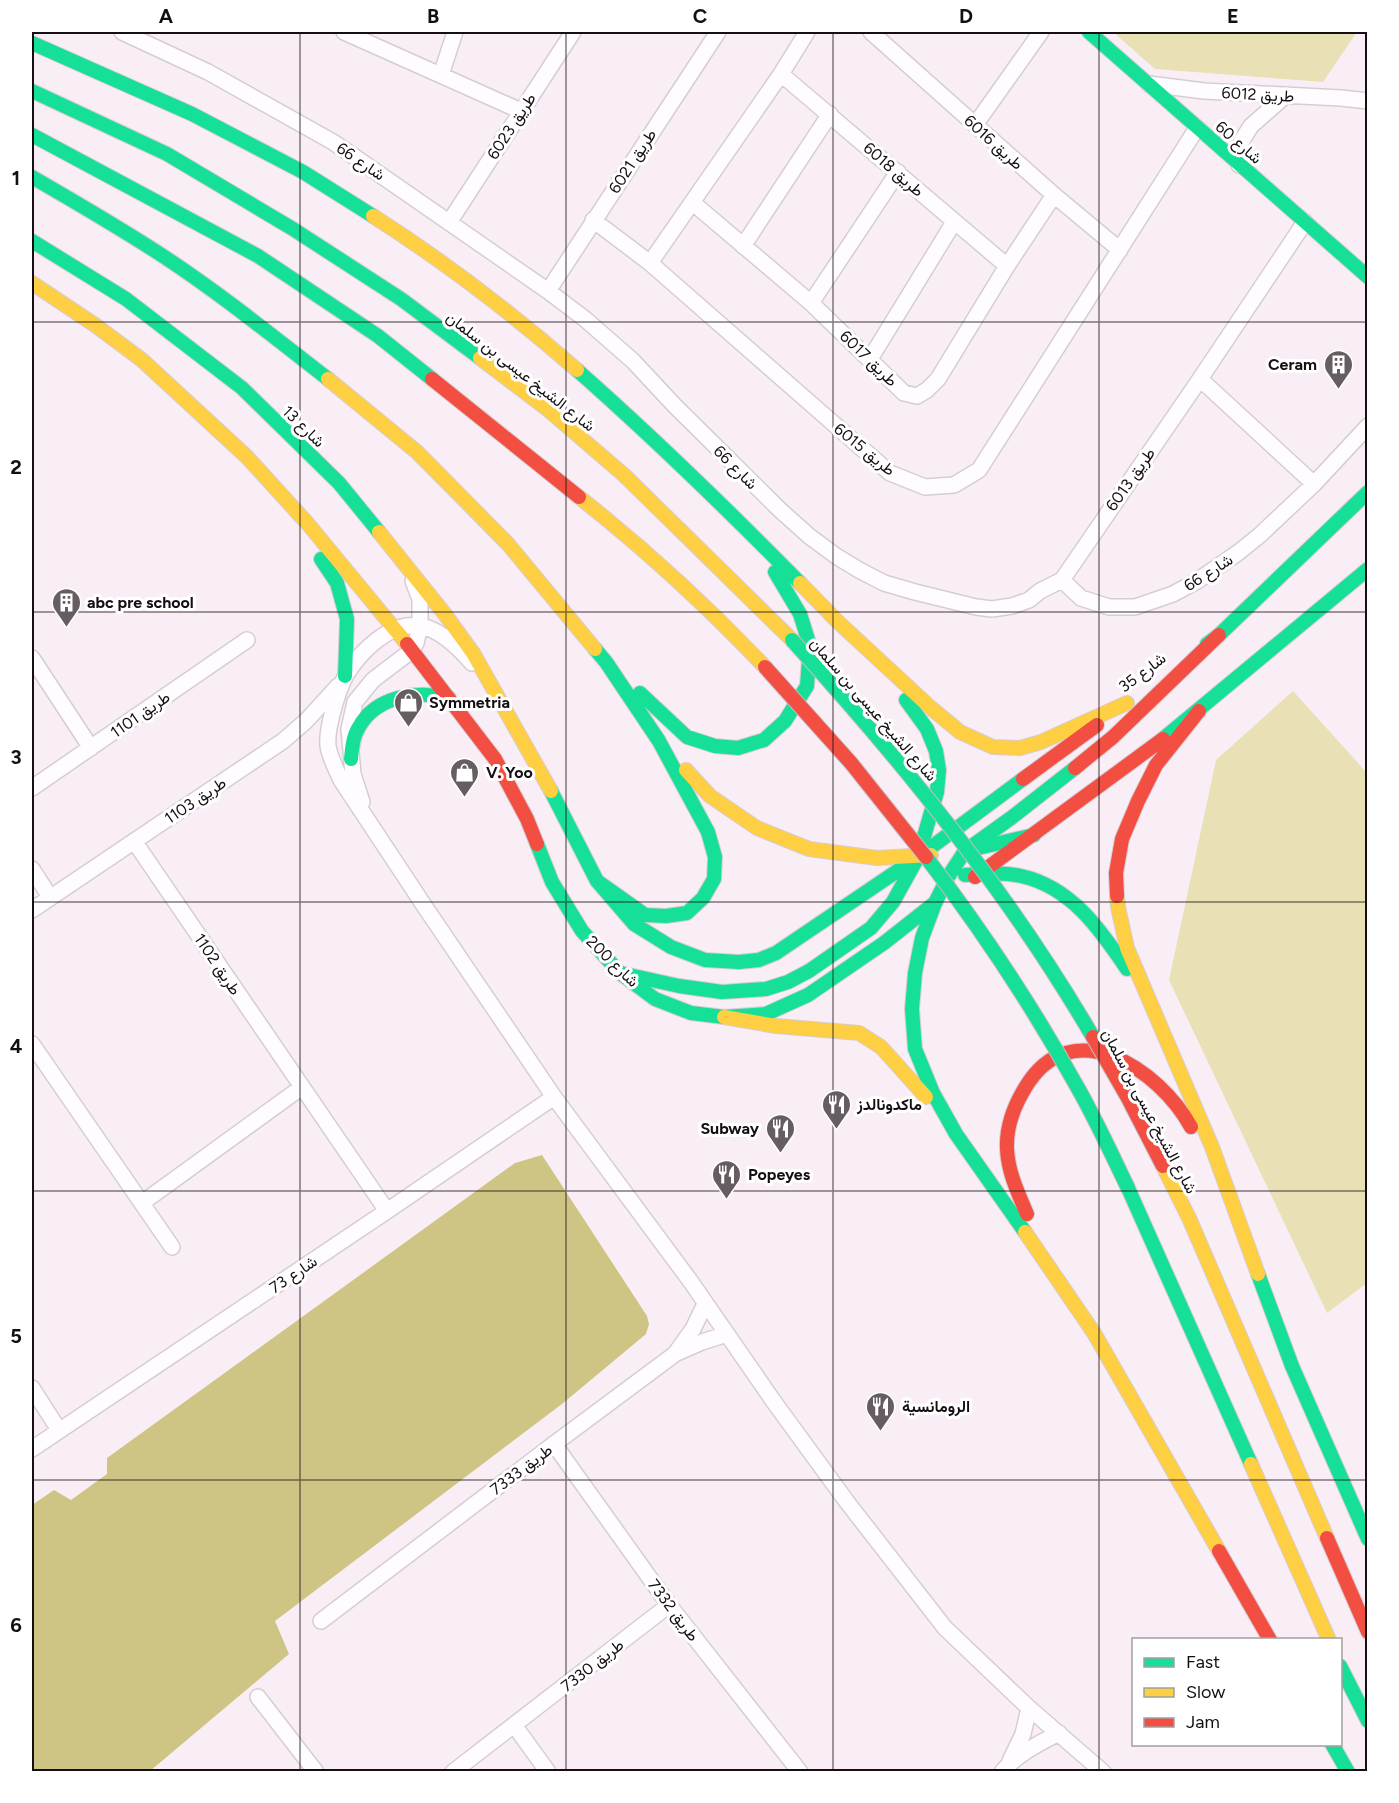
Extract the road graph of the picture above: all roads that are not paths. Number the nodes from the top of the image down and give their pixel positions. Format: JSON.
{"nodes":[{"id":1,"x":122,"y":32,"type":"edge"},
{"id":2,"x":455,"y":32,"type":"edge"},
{"id":3,"x":573,"y":32,"type":"edge"},
{"id":4,"x":718,"y":32,"type":"edge"},
{"id":5,"x":807,"y":32,"type":"edge"},
{"id":6,"x":871,"y":32,"type":"edge"},
{"id":7,"x":1041,"y":32,"type":"edge"},
{"id":8,"x":1089,"y":32,"type":"edge"},
{"id":9,"x":349,"y":33,"type":"edge"},
{"id":10,"x":32,"y":43,"type":"edge"},
{"id":11,"x":781,"y":74,"type":"junction"},
{"id":12,"x":441,"y":75,"type":"junction"},
{"id":13,"x":1149,"y":84,"type":"junction"},
{"id":14,"x":32,"y":91,"type":"edge"},
{"id":15,"x":1285,"y":96,"type":"junction"},
{"id":16,"x":1368,"y":101,"type":"edge"},
{"id":17,"x":521,"y":111,"type":"junction"},
{"id":18,"x":830,"y":114,"type":"junction"},
{"id":19,"x":975,"y":125,"type":"junction"},
{"id":20,"x":1197,"y":128,"type":"junction"},
{"id":21,"x":32,"y":135,"type":"edge"},
{"id":22,"x":1239,"y":165,"type":"junction"},
{"id":23,"x":898,"y":172,"type":"junction"},
{"id":24,"x":32,"y":177,"type":"edge"},
{"id":25,"x":1054,"y":195,"type":"junction"},
{"id":26,"x":693,"y":203,"type":"junction"},
{"id":27,"x":594,"y":220,"type":"junction"},
{"id":28,"x":450,"y":221,"type":"junction"},
{"id":29,"x":954,"y":222,"type":"junction"},
{"id":30,"x":1305,"y":222,"type":"junction"},
{"id":31,"x":32,"y":241,"type":"edge"},
{"id":32,"x":743,"y":246,"type":"junction"},
{"id":33,"x":1120,"y":250,"type":"junction"},
{"id":34,"x":650,"y":263,"type":"junction"},
{"id":35,"x":1007,"y":266,"type":"junction"},
{"id":36,"x":1368,"y":277,"type":"edge"},
{"id":37,"x":32,"y":283,"type":"edge"},
{"id":38,"x":548,"y":291,"type":"junction"},
{"id":39,"x":811,"y":303,"type":"junction"},
{"id":40,"x":870,"y":359,"type":"junction"},
{"id":41,"x":1200,"y":379,"type":"junction"},
{"id":42,"x":184,"y":397,"type":"junction"},
{"id":43,"x":1368,"y":426,"type":"edge"},
{"id":44,"x":1314,"y":484,"type":"junction"},
{"id":45,"x":1368,"y":492,"type":"edge"},
{"id":46,"x":734,"y":516,"type":"junction"},
{"id":47,"x":408,"y":568,"type":"junction"},
{"id":48,"x":1368,"y":569,"type":"edge"},
{"id":49,"x":1062,"y":580,"type":"junction"},
{"id":50,"x":837,"y":621,"type":"junction"},
{"id":51,"x":420,"y":626,"type":"junction"},
{"id":52,"x":394,"y":629,"type":"junction"},
{"id":53,"x":1219,"y":635,"type":"junction"},
{"id":54,"x":248,"y":640,"type":"dead end"},
{"id":55,"x":411,"y":651,"type":"junction"},
{"id":56,"x":32,"y":658,"type":"edge"},
{"id":57,"x":606,"y":662,"type":"junction"},
{"id":58,"x":345,"y":676,"type":"junction"},
{"id":59,"x":496,"y":693,"type":"junction"},
{"id":60,"x":449,"y":698,"type":"junction"},
{"id":61,"x":1127,"y":703,"type":"junction"},
{"id":62,"x":1199,"y":711,"type":"junction"},
{"id":63,"x":659,"y":741,"type":"junction"},
{"id":64,"x":91,"y":748,"type":"junction"},
{"id":65,"x":351,"y":759,"type":"junction"},
{"id":66,"x":32,"y":788,"type":"edge"},
{"id":67,"x":367,"y":820,"type":"junction"},
{"id":68,"x":1034,"y":835,"type":"junction"},
{"id":69,"x":134,"y":841,"type":"junction"},
{"id":70,"x":965,"y":851,"type":"junction"},
{"id":71,"x":918,"y":857,"type":"junction"},
{"id":72,"x":32,"y":869,"type":"edge"},
{"id":73,"x":980,"y":873,"type":"junction"},
{"id":74,"x":948,"y":877,"type":"junction"},
{"id":75,"x":597,"y":881,"type":"junction"},
{"id":76,"x":915,"y":882,"type":"junction"},
{"id":77,"x":878,"y":885,"type":"junction"},
{"id":78,"x":50,"y":897,"type":"junction"},
{"id":79,"x":935,"y":903,"type":"junction"},
{"id":80,"x":32,"y":910,"type":"edge"},
{"id":81,"x":620,"y":973,"type":"junction"},
{"id":82,"x":1150,"y":1005,"type":"junction"},
{"id":83,"x":724,"y":1017,"type":"junction"},
{"id":84,"x":32,"y":1044,"type":"edge"},
{"id":85,"x":302,"y":1087,"type":"junction"},
{"id":86,"x":554,"y":1096,"type":"junction"},
{"id":87,"x":956,"y":1134,"type":"junction"},
{"id":88,"x":142,"y":1203,"type":"junction"},
{"id":89,"x":387,"y":1211,"type":"junction"},
{"id":90,"x":1238,"y":1220,"type":"junction"},
{"id":91,"x":172,"y":1247,"type":"dead end"},
{"id":92,"x":1053,"y":1271,"type":"junction"},
{"id":93,"x":705,"y":1304,"type":"junction"},
{"id":94,"x":727,"y":1334,"type":"junction"},
{"id":95,"x":675,"y":1354,"type":"junction"},
{"id":96,"x":32,"y":1388,"type":"edge"},
{"id":97,"x":59,"y":1430,"type":"junction"},
{"id":98,"x":554,"y":1443,"type":"junction"},
{"id":99,"x":32,"y":1449,"type":"edge"},
{"id":100,"x":1368,"y":1539,"type":"edge"},
{"id":101,"x":669,"y":1605,"type":"junction"},
{"id":102,"x":321,"y":1621,"type":"dead end"},
{"id":103,"x":1368,"y":1632,"type":"edge"},
{"id":104,"x":1269,"y":1638,"type":"edge"},
{"id":105,"x":1328,"y":1638,"type":"edge"},
{"id":106,"x":1342,"y":1668,"type":"edge"},
{"id":107,"x":258,"y":1697,"type":"dead end"},
{"id":108,"x":1029,"y":1707,"type":"junction"},
{"id":109,"x":1368,"y":1721,"type":"edge"},
{"id":110,"x":514,"y":1725,"type":"junction"},
{"id":111,"x":1059,"y":1734,"type":"junction"},
{"id":112,"x":1333,"y":1746,"type":"edge"},
{"id":113,"x":1005,"y":1768,"type":"edge"},
{"id":114,"x":316,"y":1772,"type":"edge"},
{"id":115,"x":453,"y":1772,"type":"edge"},
{"id":116,"x":548,"y":1772,"type":"edge"},
{"id":117,"x":800,"y":1772,"type":"edge"},
{"id":118,"x":1103,"y":1772,"type":"edge"},
{"id":119,"x":1348,"y":1772,"type":"edge"}],
"edges":[{"from":1,"to":28,"type":"street","name":"شارع 66"},
{"from":2,"to":12,"type":"street"},
{"from":3,"to":17,"type":"street","name":"طريق 6023"},
{"from":4,"to":27,"type":"street","name":"طريق 6021"},
{"from":5,"to":11,"type":"street"},
{"from":6,"to":19,"type":"street","name":"طريق 6016"},
{"from":7,"to":19,"type":"street"},
{"from":8,"to":13,"type":"main road","name":"شارع 60"},
{"from":9,"to":12,"type":"street"},
{"from":10,"to":46,"type":"main road"},
{"from":11,"to":18,"type":"street","name":"طريق 6018"},
{"from":11,"to":26,"type":"street"},
{"from":12,"to":17,"type":"street"},
{"from":13,"to":15,"type":"street","name":"طريق 6012"},
{"from":13,"to":20,"type":"main road","name":"شارع 60"},
{"from":14,"to":103,"type":"main road","name":"شارع الشيخ عيسى بن سلمان","bridge":true},
{"from":15,"to":16,"type":"street","name":"طريق 6012"},
{"from":15,"to":22,"type":"street"},
{"from":17,"to":28,"type":"street","name":"طريق 6023"},
{"from":18,"to":23,"type":"street","name":"طريق 6018"},
{"from":18,"to":32,"type":"street"},
{"from":19,"to":25,"type":"street","name":"طريق 6016"},
{"from":20,"to":22,"type":"main road","name":"شارع 60"},
{"from":20,"to":33,"type":"street","name":"طريق 6015"},
{"from":21,"to":105,"type":"main road","bridge":true},
{"from":22,"to":30,"type":"main road","name":"شارع 60"},
{"from":23,"to":29,"type":"street","name":"طريق 6018"},
{"from":23,"to":39,"type":"street"},
{"from":24,"to":57,"type":"main road"},
{"from":25,"to":33,"type":"street","name":"طريق 6016"},
{"from":25,"to":35,"type":"street","name":"طريق 6017"},
{"from":26,"to":32,"type":"street","name":"طريق 6017"},
{"from":26,"to":34,"type":"street"},
{"from":27,"to":34,"type":"street","name":"طريق 6015"},
{"from":27,"to":38,"type":"street","name":"طريق 6021"},
{"from":28,"to":38,"type":"street","name":"شارع 66"},
{"from":29,"to":35,"type":"street","name":"طريق 6018"},
{"from":29,"to":40,"type":"street"},
{"from":30,"to":36,"type":"main road","name":"شارع 60"},
{"from":30,"to":41,"type":"street","name":"طريق 6013"},
{"from":31,"to":47,"type":"main road","name":"شارع 13"},
{"from":32,"to":39,"type":"street","name":"طريق 6017"},
{"from":33,"to":34,"type":"street","name":"طريق 6015"},
{"from":35,"to":40,"type":"street","name":"طريق 6017"},
{"from":37,"to":42,"type":"main road"},
{"from":38,"to":49,"type":"street","name":"شارع 66"},
{"from":39,"to":40,"type":"street","name":"طريق 6017"},
{"from":41,"to":44,"type":"street"},
{"from":41,"to":49,"type":"street","name":"طريق 6013"},
{"from":42,"to":52,"type":"main road"},
{"from":42,"to":58,"type":"main road"},
{"from":43,"to":44,"type":"street","name":"شارع 66"},
{"from":44,"to":49,"type":"street","name":"شارع 66"},
{"from":45,"to":53,"type":"main road","name":"شارع 35"},
{"from":46,"to":50,"type":"main road"},
{"from":46,"to":57,"type":"main road"},
{"from":47,"to":51,"type":"street"},
{"from":47,"to":59,"type":"main road","name":"شارع 13"},
{"from":48,"to":62,"type":"main road"},
{"from":50,"to":61,"type":"main road"},
{"from":50,"to":71,"type":"main road"},
{"from":51,"to":52,"type":"street"},
{"from":51,"to":55,"type":"street"},
{"from":51,"to":59,"type":"street"},
{"from":52,"to":55,"type":"main road","name":"شارع 200"},
{"from":52,"to":58,"type":"street"},
{"from":53,"to":61,"type":"main road","name":"شارع 35"},
{"from":53,"to":70,"type":"main road"},
{"from":54,"to":64,"type":"street","name":"طريق 1101"},
{"from":55,"to":60,"type":"main road","name":"شارع 200"},
{"from":55,"to":65,"type":"street"},
{"from":56,"to":64,"type":"street"},
{"from":57,"to":63,"type":"main road"},
{"from":58,"to":67,"type":"street"},
{"from":58,"to":69,"type":"street","name":"طريق 1103"},
{"from":59,"to":75,"type":"main road"},
{"from":60,"to":65,"type":"main road"},
{"from":60,"to":81,"type":"main road","name":"شارع 200"},
{"from":61,"to":71,"type":"main road","name":"شارع 35"},
{"from":62,"to":68,"type":"main road"},
{"from":62,"to":82,"type":"main road"},
{"from":63,"to":71,"type":"main road"},
{"from":63,"to":75,"type":"main road"},
{"from":64,"to":66,"type":"street","name":"طريق 1101"},
{"from":65,"to":67,"type":"street"},
{"from":67,"to":86,"type":"street"},
{"from":68,"to":70,"type":"main road"},
{"from":68,"to":73,"type":"main road"},
{"from":69,"to":78,"type":"street","name":"طريق 1103"},
{"from":69,"to":85,"type":"street","name":"طريق 1102"},
{"from":70,"to":71,"type":"main road"},
{"from":70,"to":74,"type":"main road"},
{"from":71,"to":76,"type":"main road"},
{"from":71,"to":77,"type":"main road"},
{"from":72,"to":78,"type":"street"},
{"from":73,"to":74,"type":"main road"},
{"from":73,"to":79,"type":"main road"},
{"from":73,"to":82,"type":"main road"},
{"from":74,"to":76,"type":"main road"},
{"from":74,"to":79,"type":"main road"},
{"from":75,"to":77,"type":"main road"},
{"from":76,"to":77,"type":"main road"},
{"from":76,"to":81,"type":"main road"},
{"from":78,"to":80,"type":"street","name":"طريق 1103"},
{"from":79,"to":83,"type":"main road","name":"شارع 200"},
{"from":79,"to":87,"type":"main road"},
{"from":81,"to":83,"type":"main road","name":"شارع 200"},
{"from":82,"to":90,"type":"main road"},
{"from":83,"to":87,"type":"main road"},
{"from":84,"to":88,"type":"street"},
{"from":85,"to":88,"type":"street"},
{"from":85,"to":89,"type":"street","name":"طريق 1102"},
{"from":86,"to":89,"type":"street","name":"شارع 73"},
{"from":86,"to":93,"type":"street"},
{"from":87,"to":92,"type":"main road"},
{"from":88,"to":91,"type":"street"},
{"from":89,"to":97,"type":"street","name":"شارع 73"},
{"from":90,"to":92,"type":"main road"},
{"from":90,"to":100,"type":"main road"},
{"from":92,"to":104,"type":"main road"},
{"from":93,"to":94,"type":"street"},
{"from":93,"to":95,"type":"street","name":"طريق 7333"},
{"from":94,"to":95,"type":"street"},
{"from":94,"to":108,"type":"street"},
{"from":95,"to":98,"type":"street","name":"طريق 7333"},
{"from":96,"to":97,"type":"street"},
{"from":97,"to":99,"type":"street","name":"شارع 73"},
{"from":98,"to":101,"type":"street","name":"طريق 7332"},
{"from":98,"to":102,"type":"street","name":"طريق 7333"},
{"from":101,"to":110,"type":"street","name":"طريق 7330"},
{"from":101,"to":117,"type":"street","name":"طريق 7332"},
{"from":106,"to":109,"type":"main road"},
{"from":107,"to":114,"type":"street"},
{"from":108,"to":111,"type":"street"},
{"from":108,"to":113,"type":"street"},
{"from":110,"to":115,"type":"street","name":"طريق 7330"},
{"from":110,"to":116,"type":"street"},
{"from":111,"to":113,"type":"street"},
{"from":111,"to":118,"type":"street"},
{"from":112,"to":119,"type":"main road"}]}
